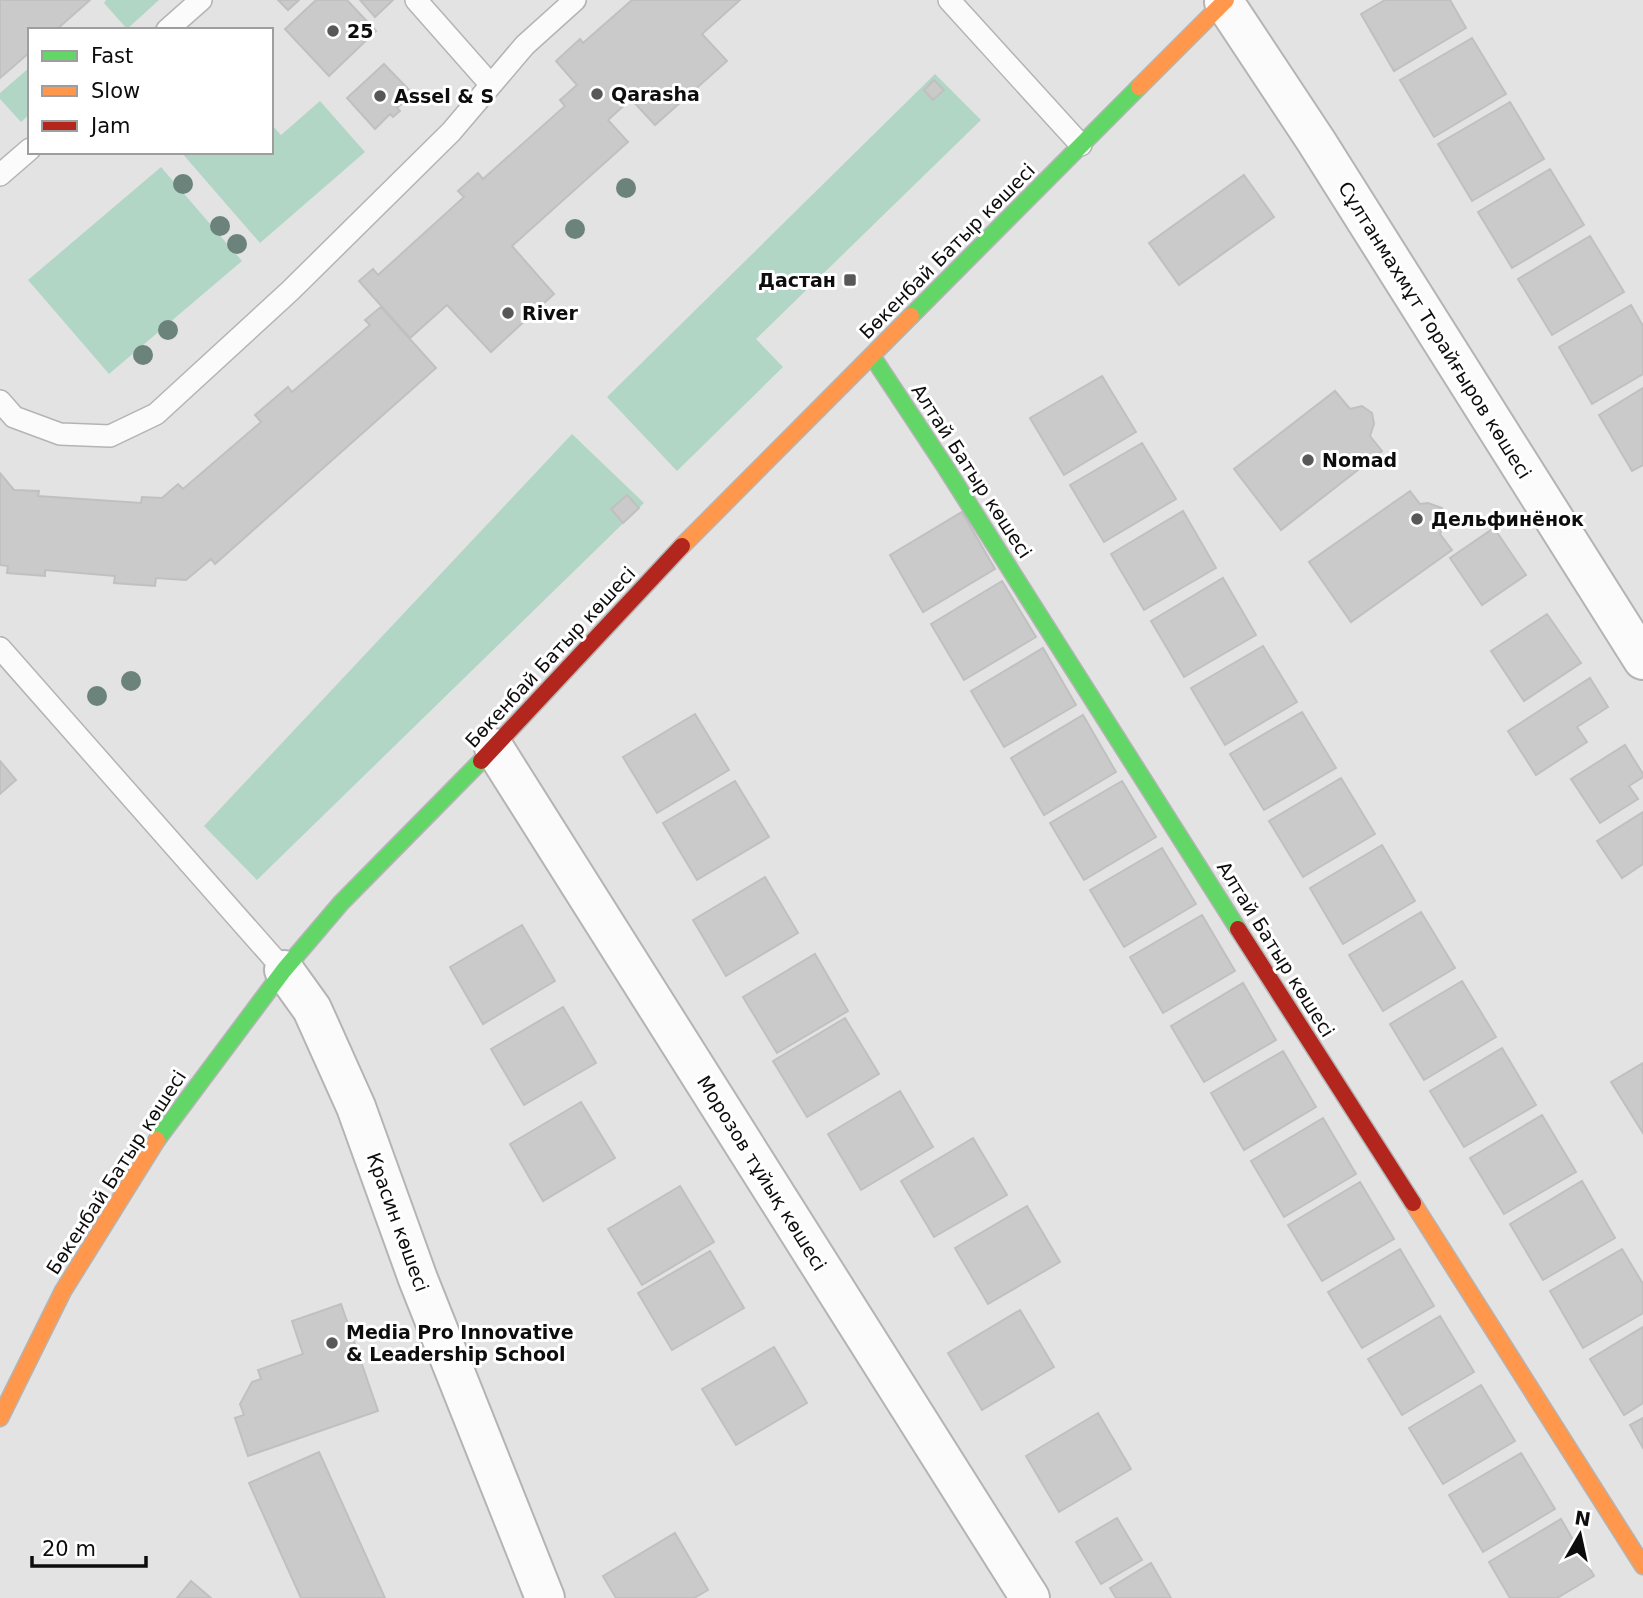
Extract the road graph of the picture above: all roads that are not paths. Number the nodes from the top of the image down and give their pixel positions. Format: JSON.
{"nodes":[{"id":1,"x":201,"y":0,"type":"edge"},
{"id":2,"x":416,"y":0,"type":"edge"},
{"id":3,"x":575,"y":0,"type":"edge"},
{"id":4,"x":949,"y":0,"type":"edge"},
{"id":5,"x":1225,"y":1,"type":"edge"},
{"id":6,"x":169,"y":28,"type":"edge"},
{"id":7,"x":491,"y":85,"type":"junction"},
{"id":8,"x":1081,"y":145,"type":"junction"},
{"id":9,"x":28,"y":151,"type":"edge"},
{"id":10,"x":0,"y":175,"type":"edge"},
{"id":11,"x":872,"y":356,"type":"junction"},
{"id":12,"x":0,"y":401,"type":"edge"},
{"id":13,"x":0,"y":648,"type":"edge"},
{"id":14,"x":1643,"y":660,"type":"edge"},
{"id":15,"x":494,"y":748,"type":"junction"},
{"id":16,"x":284,"y":970,"type":"junction"},
{"id":17,"x":0,"y":1418,"type":"edge"},
{"id":18,"x":1643,"y":1566,"type":"edge"},
{"id":19,"x":545,"y":1598,"type":"edge"},
{"id":20,"x":1030,"y":1598,"type":"edge"}],
"edges":[{"from":1,"to":6,"type":"lane"},
{"from":2,"to":7,"type":"lane"},
{"from":3,"to":7,"type":"lane"},
{"from":4,"to":8,"type":"lane"},
{"from":5,"to":8,"type":"main road","name":"Бөкенбай Батыр көшесі"},
{"from":5,"to":14,"type":"street","name":"Сұлтанмахмұт Торайғыров көшесі"},
{"from":7,"to":12,"type":"lane"},
{"from":8,"to":11,"type":"main road","name":"Бөкенбай Батыр көшесі"},
{"from":9,"to":10,"type":"lane"},
{"from":11,"to":15,"type":"main road","name":"Бөкенбай Батыр көшесі"},
{"from":11,"to":18,"type":"main road","name":"Алтай Батыр көшесі"},
{"from":13,"to":16,"type":"lane"},
{"from":15,"to":16,"type":"main road","name":"Бөкенбай Батыр көшесі"},
{"from":15,"to":20,"type":"street","name":"Морозов тұйық көшесі"},
{"from":16,"to":17,"type":"main road","name":"Бөкенбай Батыр көшесі"},
{"from":16,"to":19,"type":"street","name":"Красин көшесі"}]}
